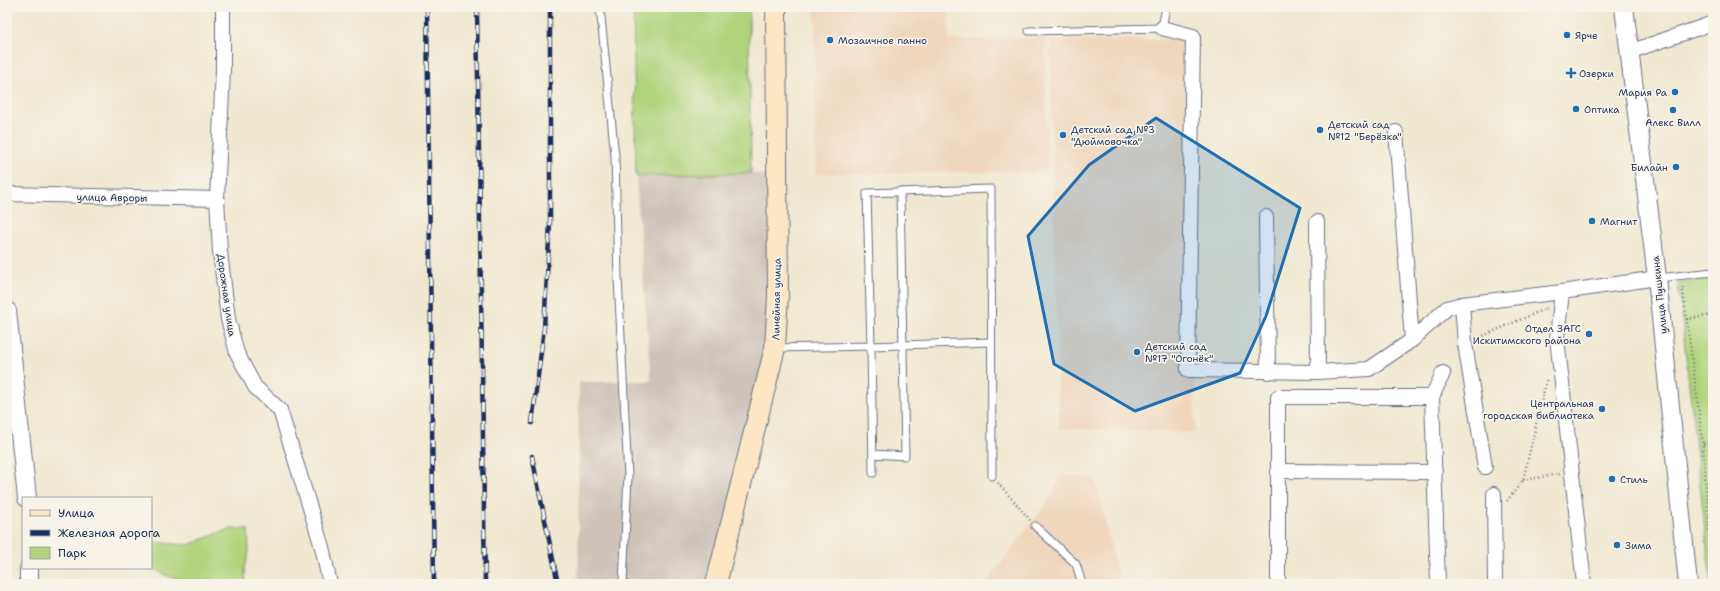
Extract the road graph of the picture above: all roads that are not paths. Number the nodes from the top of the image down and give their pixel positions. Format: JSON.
{"nodes":[{"id":1,"x":223,"y":7,"type":"edge"},
{"id":2,"x":600,"y":7,"type":"edge"},
{"id":3,"x":776,"y":7,"type":"edge"},
{"id":4,"x":1166,"y":7,"type":"edge"},
{"id":5,"x":1624,"y":7,"type":"edge"},
{"id":6,"x":1713,"y":23,"type":"edge"},
{"id":7,"x":1162,"y":28,"type":"junction"},
{"id":8,"x":1029,"y":31,"type":"dead end"},
{"id":9,"x":1629,"y":52,"type":"junction"},
{"id":10,"x":1396,"y":132,"type":"dead end"},
{"id":11,"x":900,"y":192,"type":"junction"},
{"id":12,"x":7,"y":194,"type":"edge"},
{"id":13,"x":217,"y":199,"type":"junction"},
{"id":14,"x":1266,"y":217,"type":"dead end"},
{"id":15,"x":1317,"y":222,"type":"dead end"},
{"id":16,"x":1713,"y":272,"type":"edge"},
{"id":17,"x":1657,"y":278,"type":"junction"},
{"id":18,"x":1562,"y":297,"type":"junction"},
{"id":19,"x":1462,"y":304,"type":"junction"},
{"id":20,"x":7,"y":311,"type":"edge"},
{"id":21,"x":1412,"y":340,"type":"junction"},
{"id":22,"x":991,"y":342,"type":"junction"},
{"id":23,"x":903,"y":344,"type":"junction"},
{"id":24,"x":872,"y":346,"type":"junction"},
{"id":25,"x":775,"y":348,"type":"junction"},
{"id":26,"x":1268,"y":372,"type":"junction"},
{"id":27,"x":1318,"y":372,"type":"junction"},
{"id":28,"x":1443,"y":373,"type":"dead end"},
{"id":29,"x":1432,"y":397,"type":"junction"},
{"id":30,"x":873,"y":454,"type":"junction"},
{"id":31,"x":1485,"y":467,"type":"dead end"},
{"id":32,"x":1278,"y":472,"type":"junction"},
{"id":33,"x":1435,"y":472,"type":"junction"},
{"id":34,"x":873,"y":473,"type":"dead end"},
{"id":35,"x":992,"y":476,"type":"road end"},
{"id":36,"x":1494,"y":494,"type":"dead end"},
{"id":37,"x":27,"y":497,"type":"edge"},
{"id":38,"x":1035,"y":526,"type":"road end"},
{"id":39,"x":29,"y":569,"type":"edge"},
{"id":40,"x":29,"y":584,"type":"edge"},
{"id":41,"x":330,"y":584,"type":"edge"},
{"id":42,"x":623,"y":584,"type":"edge"},
{"id":43,"x":716,"y":584,"type":"edge"},
{"id":44,"x":1082,"y":584,"type":"edge"},
{"id":45,"x":1278,"y":584,"type":"edge"},
{"id":46,"x":1438,"y":584,"type":"edge"},
{"id":47,"x":1495,"y":584,"type":"edge"},
{"id":48,"x":1584,"y":584,"type":"edge"},
{"id":49,"x":1688,"y":584,"type":"edge"}],
"edges":[{"from":1,"to":13,"type":"street","name":"Дорожная улица"},
{"from":2,"to":42,"type":"lane"},
{"from":3,"to":25,"type":"main road","name":"Линейная улица"},
{"from":4,"to":7,"type":"lane"},
{"from":5,"to":9,"type":"street","name":"улица Пушкина"},
{"from":6,"to":9,"type":"street"},
{"from":7,"to":8,"type":"lane"},
{"from":7,"to":26,"type":"street"},
{"from":9,"to":17,"type":"street","name":"улица Пушкина"},
{"from":10,"to":21,"type":"street"},
{"from":11,"to":22,"type":"lane"},
{"from":11,"to":23,"type":"lane"},
{"from":11,"to":24,"type":"lane"},
{"from":12,"to":13,"type":"street","name":"улица Авроры"},
{"from":13,"to":41,"type":"street","name":"Дорожная улица"},
{"from":14,"to":26,"type":"street"},
{"from":15,"to":27,"type":"street"},
{"from":16,"to":17,"type":"lane"},
{"from":17,"to":18,"type":"street"},
{"from":17,"to":49,"type":"street","name":"улица Пушкина"},
{"from":18,"to":19,"type":"street"},
{"from":18,"to":48,"type":"street"},
{"from":19,"to":21,"type":"street"},
{"from":19,"to":31,"type":"street"},
{"from":20,"to":37,"type":"street"},
{"from":21,"to":27,"type":"street"},
{"from":22,"to":23,"type":"lane"},
{"from":22,"to":35,"type":"lane"},
{"from":23,"to":24,"type":"lane"},
{"from":23,"to":30,"type":"lane"},
{"from":24,"to":25,"type":"lane"},
{"from":24,"to":30,"type":"lane"},
{"from":25,"to":43,"type":"main road","name":"Линейная улица"},
{"from":26,"to":27,"type":"street"},
{"from":28,"to":29,"type":"street"},
{"from":29,"to":32,"type":"street"},
{"from":29,"to":33,"type":"street"},
{"from":30,"to":34,"type":"lane"},
{"from":32,"to":33,"type":"street"},
{"from":32,"to":45,"type":"street"},
{"from":33,"to":46,"type":"street"},
{"from":36,"to":47,"type":"street"},
{"from":38,"to":44,"type":"lane"},
{"from":39,"to":40,"type":"street"}]}
